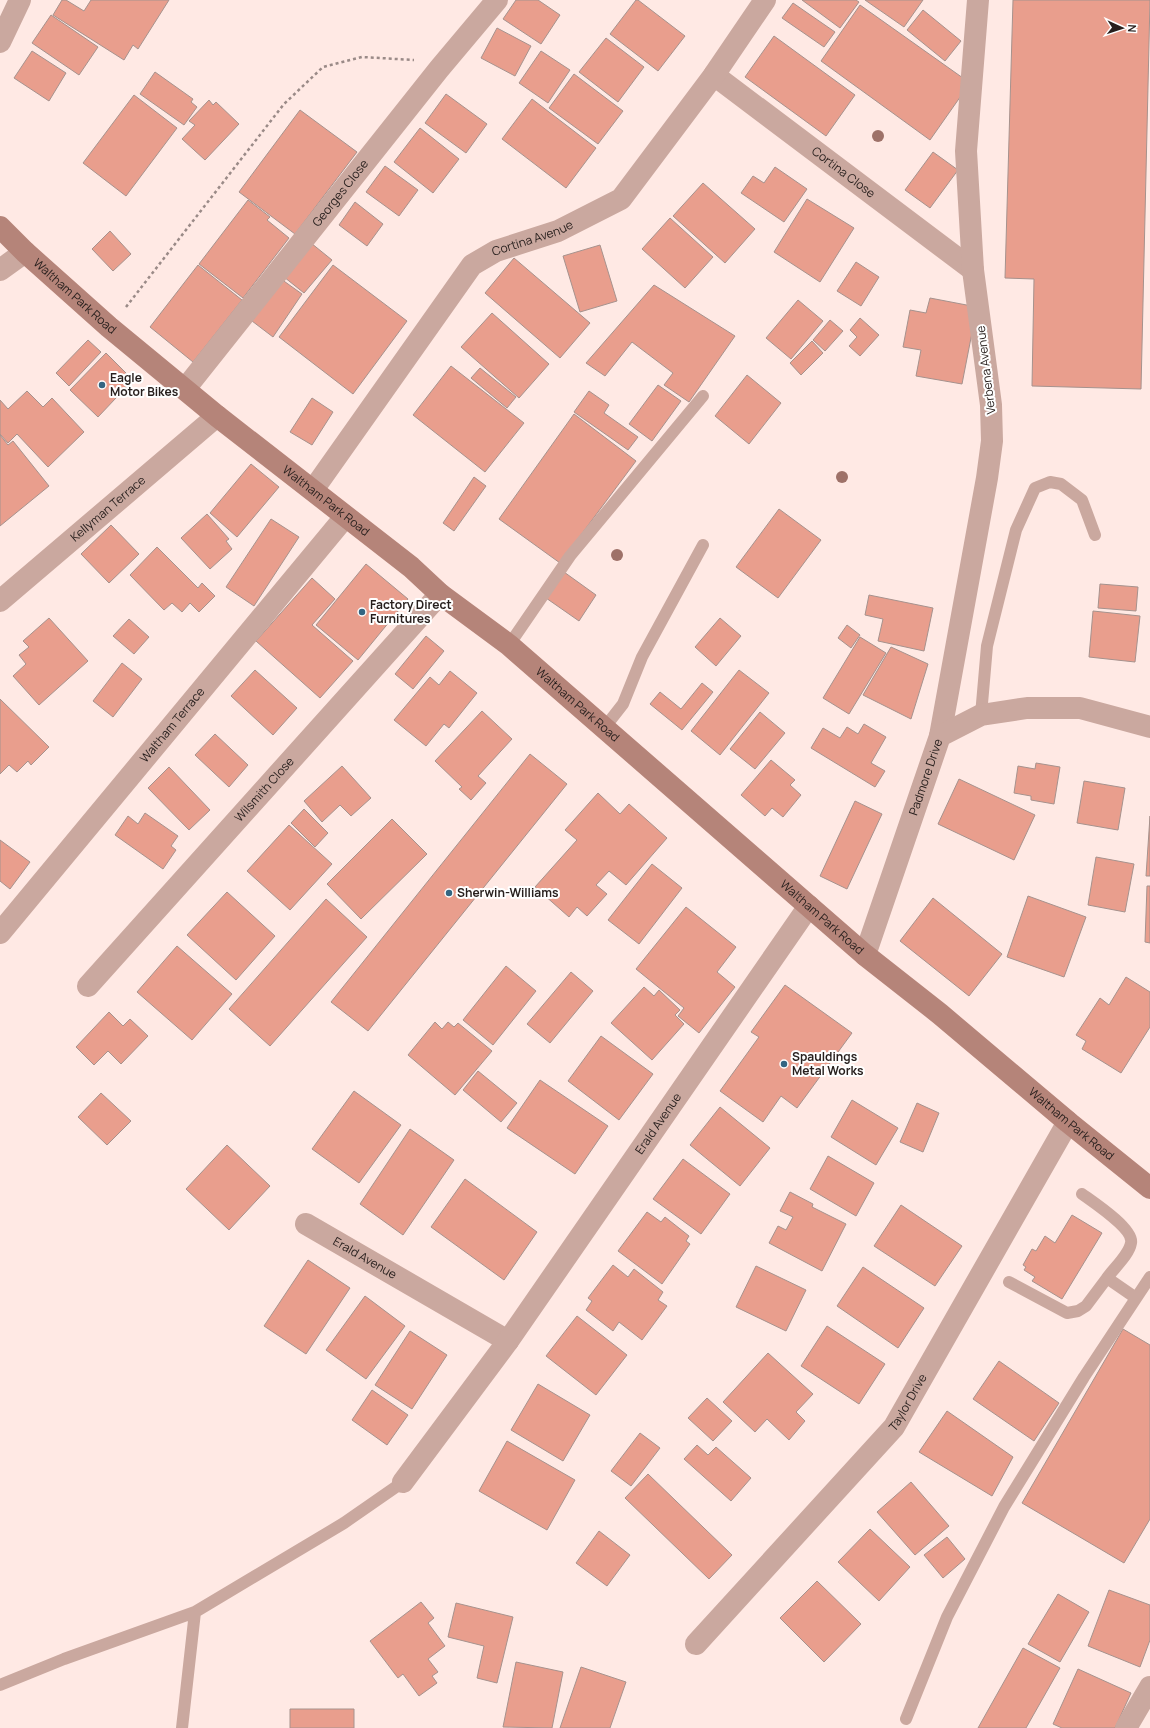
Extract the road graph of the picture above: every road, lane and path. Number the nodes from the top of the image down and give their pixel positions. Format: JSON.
{"nodes":[{"id":1,"x":20,"y":0,"type":"edge"},
{"id":2,"x":497,"y":0,"type":"edge"},
{"id":3,"x":765,"y":0,"type":"edge"},
{"id":4,"x":978,"y":0,"type":"edge"},
{"id":5,"x":0,"y":42,"type":"edge"},
{"id":6,"x":439,"y":69,"type":"junction"},
{"id":7,"x":714,"y":75,"type":"junction"},
{"id":8,"x":0,"y":227,"type":"edge"},
{"id":9,"x":24,"y":252,"type":"junction"},
{"id":10,"x":0,"y":270,"type":"edge"},
{"id":11,"x":973,"y":270,"type":"junction"},
{"id":12,"x":109,"y":328,"type":"junction"},
{"id":13,"x":185,"y":388,"type":"junction"},
{"id":14,"x":703,"y":396,"type":"dead end"},
{"id":15,"x":217,"y":416,"type":"junction"},
{"id":16,"x":313,"y":490,"type":"junction"},
{"id":17,"x":345,"y":517,"type":"junction"},
{"id":18,"x":1095,"y":535,"type":"dead end"},
{"id":19,"x":703,"y":546,"type":"dead end"},
{"id":20,"x":440,"y":594,"type":"junction"},
{"id":21,"x":0,"y":602,"type":"edge"},
{"id":22,"x":509,"y":645,"type":"junction"},
{"id":23,"x":982,"y":716,"type":"junction"},
{"id":24,"x":605,"y":727,"type":"junction"},
{"id":25,"x":1150,"y":727,"type":"edge"},
{"id":26,"x":940,"y":736,"type":"junction"},
{"id":27,"x":809,"y":906,"type":"junction"},
{"id":28,"x":0,"y":933,"type":"edge"},
{"id":29,"x":865,"y":955,"type":"junction"},
{"id":30,"x":88,"y":986,"type":"dead end"},
{"id":31,"x":1068,"y":1122,"type":"junction"},
{"id":32,"x":1150,"y":1188,"type":"edge"},
{"id":33,"x":1082,"y":1194,"type":"dead end"},
{"id":34,"x":306,"y":1224,"type":"dead end"},
{"id":35,"x":1150,"y":1277,"type":"edge"},
{"id":36,"x":1107,"y":1278,"type":"junction"},
{"id":37,"x":1009,"y":1282,"type":"dead end"},
{"id":38,"x":1136,"y":1298,"type":"junction"},
{"id":39,"x":508,"y":1341,"type":"junction"},
{"id":40,"x":403,"y":1482,"type":"joint"},
{"id":41,"x":194,"y":1612,"type":"junction"},
{"id":42,"x":696,"y":1644,"type":"dead end"},
{"id":43,"x":0,"y":1685,"type":"edge"},
{"id":44,"x":1150,"y":1687,"type":"edge"},
{"id":45,"x":906,"y":1719,"type":"dead end"},
{"id":46,"x":182,"y":1728,"type":"edge"},
{"id":47,"x":1126,"y":1728,"type":"edge"}],
"edges":[{"from":1,"to":5,"type":"street"},
{"from":2,"to":6,"type":"street","name":"Georges Close"},
{"from":3,"to":7,"type":"street","name":"Cortina Avenue"},
{"from":4,"to":11,"type":"street","name":"Verbena Avenue"},
{"from":6,"to":12,"type":"path"},
{"from":6,"to":13,"type":"street","name":"Georges Close"},
{"from":7,"to":11,"type":"street","name":"Cortina Close"},
{"from":7,"to":16,"type":"street","name":"Cortina Avenue"},
{"from":8,"to":9,"type":"main road","name":"Waltham Park Road"},
{"from":9,"to":10,"type":"street"},
{"from":9,"to":12,"type":"main road","name":"Waltham Park Road"},
{"from":11,"to":26,"type":"street","name":"Verbena Avenue"},
{"from":12,"to":13,"type":"main road","name":"Waltham Park Road"},
{"from":13,"to":15,"type":"main road","name":"Waltham Park Road"},
{"from":14,"to":22,"type":"lane"},
{"from":15,"to":16,"type":"main road","name":"Waltham Park Road"},
{"from":15,"to":21,"type":"street","name":"Kellyman Terrace"},
{"from":16,"to":17,"type":"main road","name":"Waltham Park Road"},
{"from":17,"to":20,"type":"main road","name":"Waltham Park Road"},
{"from":17,"to":28,"type":"street","name":"Waltham Terrace"},
{"from":18,"to":23,"type":"lane"},
{"from":19,"to":24,"type":"lane"},
{"from":20,"to":22,"type":"main road","name":"Waltham Park Road"},
{"from":20,"to":30,"type":"street","name":"Wilsmith Close"},
{"from":22,"to":24,"type":"main road","name":"Waltham Park Road"},
{"from":23,"to":25,"type":"street","name":"Padmore Drive"},
{"from":23,"to":26,"type":"street","name":"Padmore Drive"},
{"from":24,"to":27,"type":"main road","name":"Waltham Park Road"},
{"from":26,"to":29,"type":"street","name":"Padmore Drive"},
{"from":27,"to":29,"type":"main road","name":"Waltham Park Road"},
{"from":27,"to":39,"type":"street","name":"Erald Avenue"},
{"from":29,"to":31,"type":"main road","name":"Waltham Park Road"},
{"from":31,"to":32,"type":"main road","name":"Waltham Park Road"},
{"from":31,"to":42,"type":"street","name":"Taylor Drive"},
{"from":33,"to":36,"type":"lane"},
{"from":34,"to":39,"type":"street","name":"Erald Avenue"},
{"from":35,"to":38,"type":"lane"},
{"from":36,"to":37,"type":"lane"},
{"from":36,"to":38,"type":"lane"},
{"from":38,"to":45,"type":"lane"},
{"from":39,"to":40,"type":"street","name":"Erald Avenue"},
{"from":40,"to":41,"type":"lane"},
{"from":41,"to":43,"type":"lane"},
{"from":41,"to":46,"type":"lane"},
{"from":44,"to":47,"type":"street"}]}
